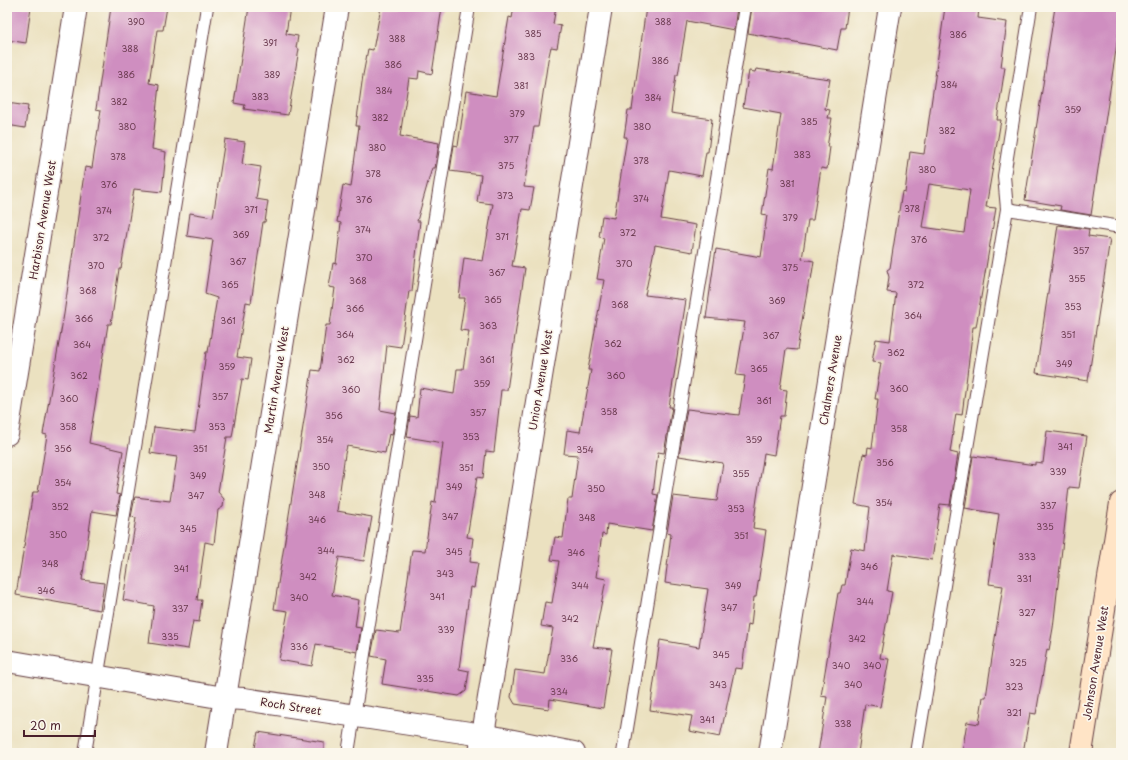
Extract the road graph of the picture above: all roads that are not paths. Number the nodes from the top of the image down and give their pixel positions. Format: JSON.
{"nodes":[{"id":1,"x":76,"y":7,"type":"edge"},
{"id":2,"x":207,"y":7,"type":"edge"},
{"id":3,"x":337,"y":7,"type":"edge"},
{"id":4,"x":469,"y":7,"type":"edge"},
{"id":5,"x":601,"y":7,"type":"edge"},
{"id":6,"x":745,"y":7,"type":"edge"},
{"id":7,"x":890,"y":7,"type":"edge"},
{"id":8,"x":1031,"y":7,"type":"edge"},
{"id":9,"x":1007,"y":210,"type":"junction"},
{"id":10,"x":1121,"y":227,"type":"edge"},
{"id":11,"x":7,"y":434,"type":"edge"},
{"id":12,"x":1121,"y":503,"type":"edge"},
{"id":13,"x":7,"y":661,"type":"edge"},
{"id":14,"x":97,"y":677,"type":"junction"},
{"id":15,"x":224,"y":698,"type":"junction"},
{"id":16,"x":355,"y":716,"type":"junction"},
{"id":17,"x":481,"y":744,"type":"edge"},
{"id":18,"x":85,"y":753,"type":"edge"},
{"id":19,"x":216,"y":753,"type":"edge"},
{"id":20,"x":348,"y":753,"type":"edge"},
{"id":21,"x":574,"y":753,"type":"edge"},
{"id":22,"x":623,"y":753,"type":"edge"},
{"id":23,"x":770,"y":753,"type":"edge"},
{"id":24,"x":916,"y":753,"type":"edge"},
{"id":25,"x":1081,"y":753,"type":"edge"}],
"edges":[{"from":1,"to":11,"type":"street","name":"Harbison Avenue West"},
{"from":2,"to":14,"type":"lane"},
{"from":3,"to":15,"type":"street","name":"Martin Avenue West"},
{"from":4,"to":16,"type":"lane"},
{"from":5,"to":17,"type":"street","name":"Union Avenue West"},
{"from":6,"to":22,"type":"lane"},
{"from":7,"to":23,"type":"street","name":"Chalmers Avenue"},
{"from":8,"to":9,"type":"lane"},
{"from":9,"to":10,"type":"lane"},
{"from":9,"to":24,"type":"lane"},
{"from":12,"to":25,"type":"main road","name":"Johnson Avenue West"},
{"from":13,"to":14,"type":"street","name":"Roch Street"},
{"from":14,"to":15,"type":"street","name":"Roch Street"},
{"from":14,"to":18,"type":"lane"},
{"from":15,"to":16,"type":"street","name":"Roch Street"},
{"from":15,"to":19,"type":"street","name":"Martin Avenue West"},
{"from":16,"to":17,"type":"street","name":"Roch Street"},
{"from":16,"to":20,"type":"lane"},
{"from":17,"to":21,"type":"street","name":"Roch Street"}]}
